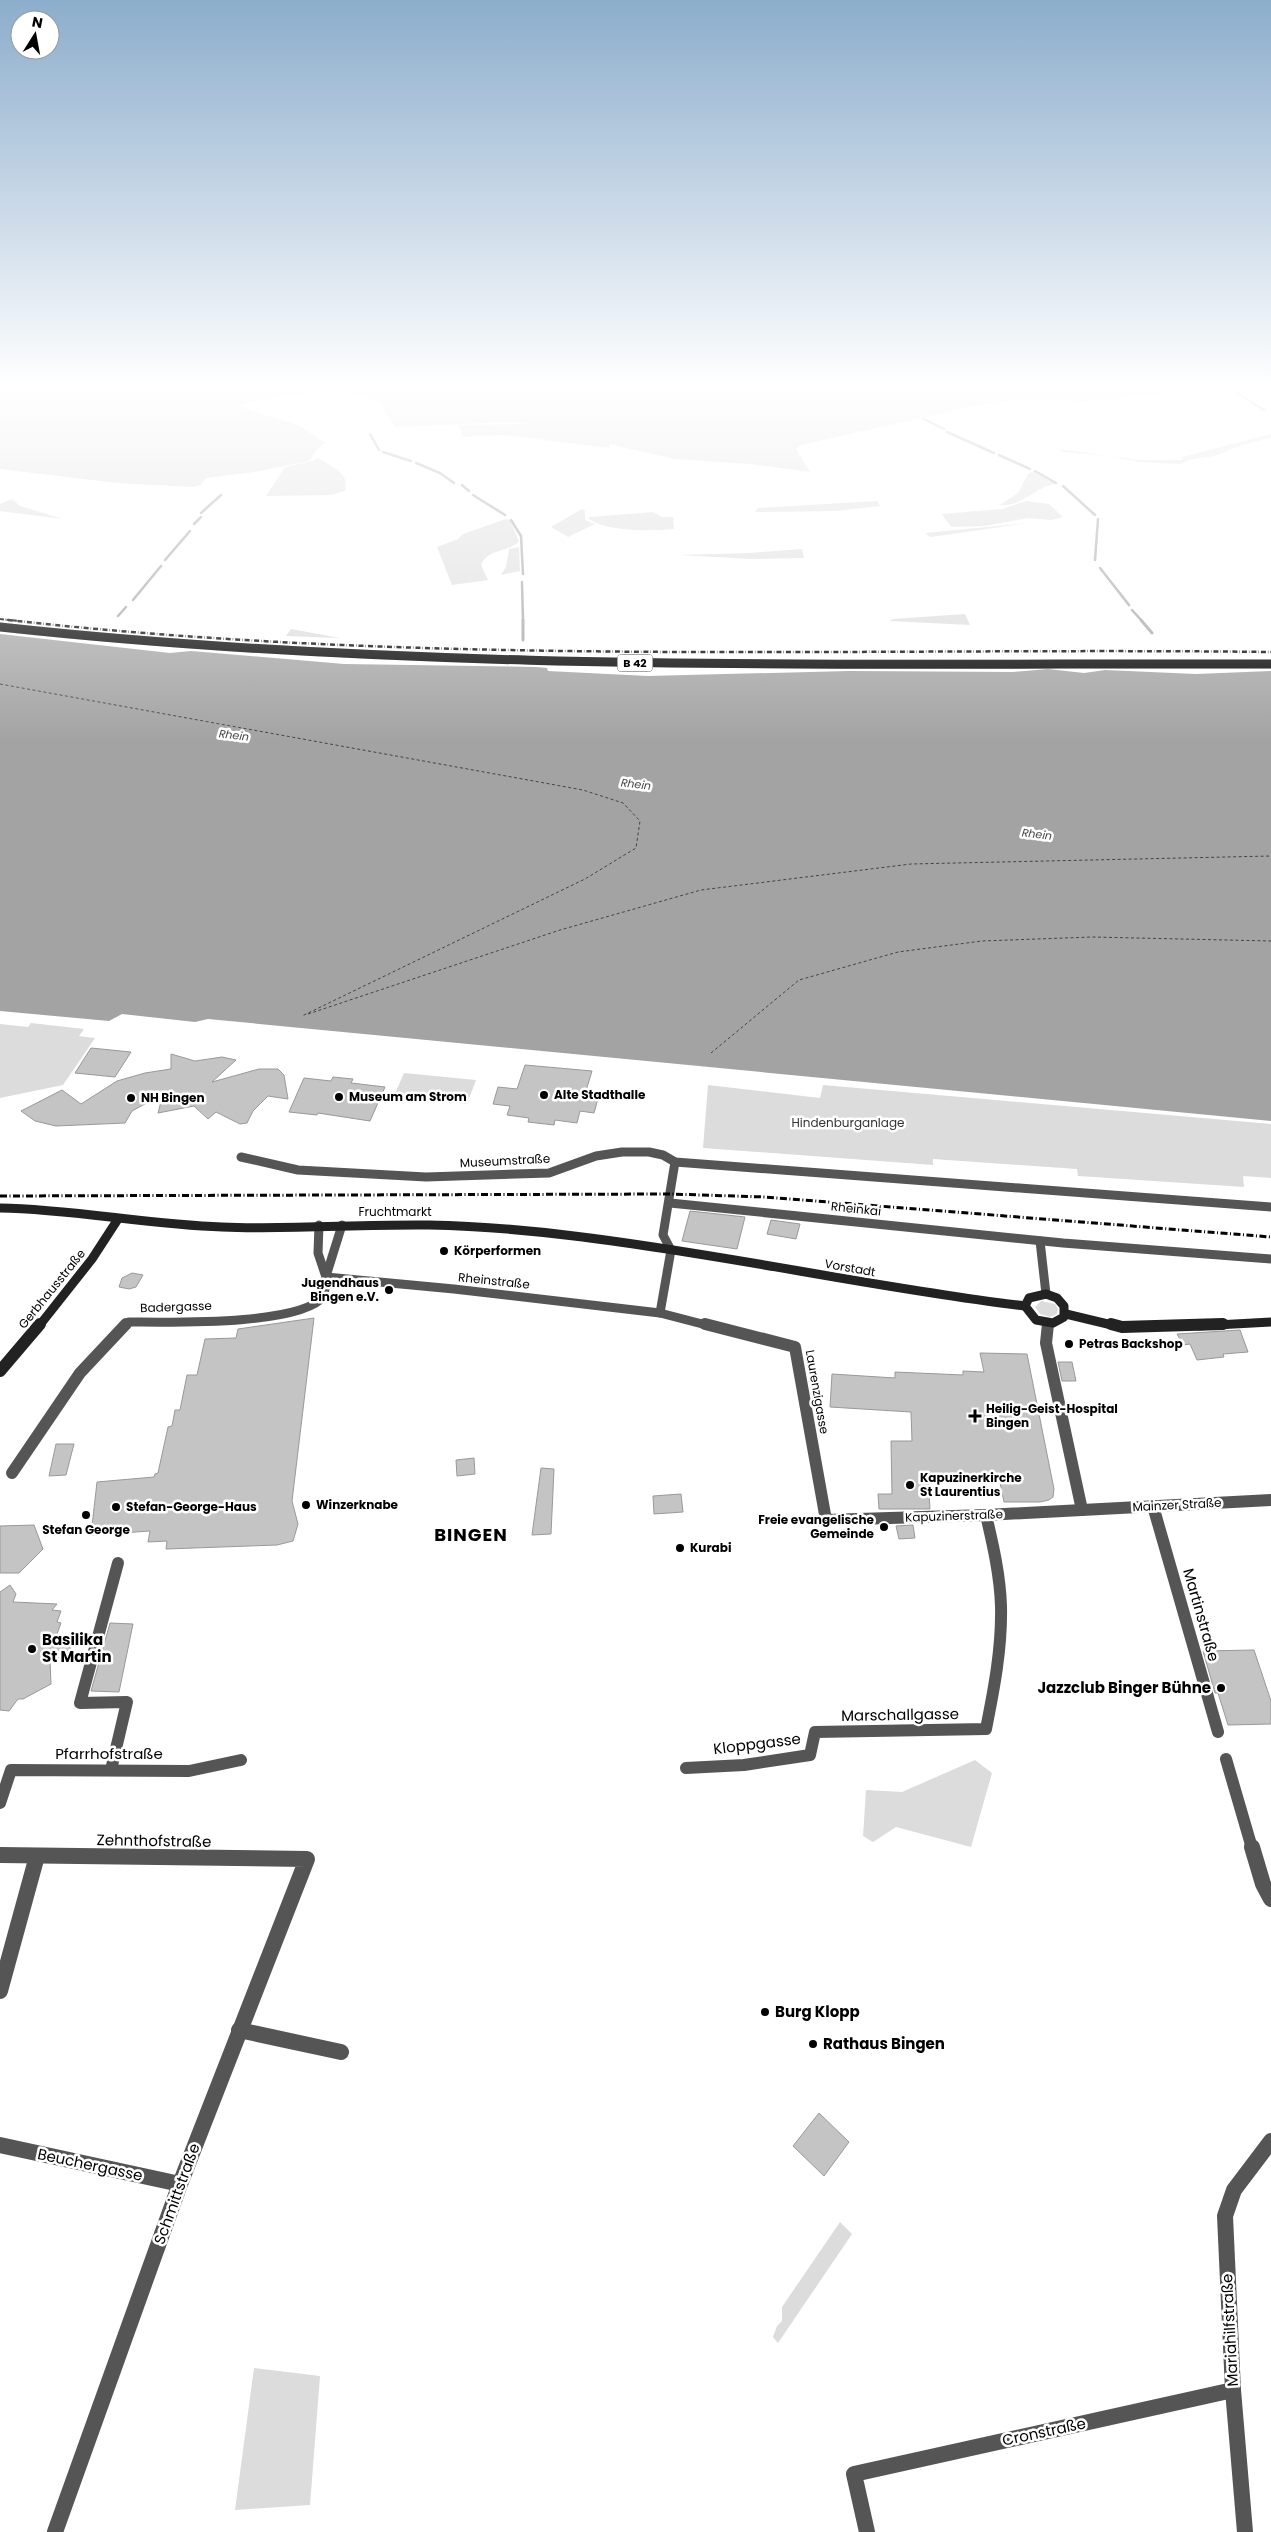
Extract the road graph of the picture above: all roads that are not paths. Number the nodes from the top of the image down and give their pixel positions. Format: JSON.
{"nodes":[{"id":1,"x":0,"y":627,"type":"edge"},
{"id":2,"x":1271,"y":664,"type":"edge"},
{"id":3,"x":241,"y":1157,"type":"dead end"},
{"id":4,"x":675,"y":1162,"type":"junction"},
{"id":5,"x":670,"y":1203,"type":"junction"},
{"id":6,"x":1271,"y":1207,"type":"edge"},
{"id":7,"x":0,"y":1208,"type":"edge"},
{"id":8,"x":118,"y":1219,"type":"junction"},
{"id":9,"x":319,"y":1225,"type":"junction"},
{"id":10,"x":342,"y":1225,"type":"junction"},
{"id":11,"x":1040,"y":1241,"type":"junction"},
{"id":12,"x":671,"y":1250,"type":"junction"},
{"id":13,"x":1271,"y":1259,"type":"edge"},
{"id":14,"x":326,"y":1277,"type":"junction"},
{"id":15,"x":1046,"y":1294,"type":"junction"},
{"id":16,"x":1025,"y":1306,"type":"junction"},
{"id":17,"x":660,"y":1313,"type":"junction"},
{"id":18,"x":1066,"y":1314,"type":"junction"},
{"id":19,"x":1271,"y":1322,"type":"edge"},
{"id":20,"x":1048,"y":1324,"type":"junction"},
{"id":21,"x":0,"y":1371,"type":"edge"},
{"id":22,"x":12,"y":1473,"type":"dead end"},
{"id":23,"x":1271,"y":1500,"type":"edge"},
{"id":24,"x":1153,"y":1506,"type":"junction"},
{"id":25,"x":1082,"y":1510,"type":"junction"},
{"id":26,"x":986,"y":1515,"type":"junction"},
{"id":27,"x":826,"y":1520,"type":"joint"},
{"id":28,"x":118,"y":1563,"type":"dead end"},
{"id":29,"x":815,"y":1732,"type":"joint"},
{"id":30,"x":1218,"y":1732,"type":"dead end"},
{"id":31,"x":1226,"y":1759,"type":"dead end"},
{"id":32,"x":241,"y":1760,"type":"dead end"},
{"id":33,"x":686,"y":1768,"type":"dead end"},
{"id":34,"x":111,"y":1770,"type":"junction"},
{"id":35,"x":0,"y":1803,"type":"edge"},
{"id":36,"x":0,"y":1855,"type":"edge"},
{"id":37,"x":37,"y":1856,"type":"junction"},
{"id":38,"x":307,"y":1859,"type":"joint"},
{"id":39,"x":1271,"y":1899,"type":"edge"},
{"id":40,"x":0,"y":1991,"type":"edge"},
{"id":41,"x":238,"y":2030,"type":"junction"},
{"id":42,"x":341,"y":2052,"type":"dead end"},
{"id":43,"x":1271,"y":2141,"type":"edge"},
{"id":44,"x":0,"y":2145,"type":"edge"},
{"id":45,"x":180,"y":2184,"type":"junction"},
{"id":46,"x":1233,"y":2390,"type":"junction"},
{"id":47,"x":55,"y":2532,"type":"edge"},
{"id":48,"x":867,"y":2532,"type":"edge"},
{"id":49,"x":1246,"y":2532,"type":"edge"}],
"edges":[{"from":1,"to":2,"type":"main road","number":"B 42"},
{"from":3,"to":4,"type":"street","name":"Museumstraße"},
{"from":4,"to":5,"type":"street"},
{"from":4,"to":6,"type":"street"},
{"from":5,"to":11,"type":"street","name":"Rheinkai"},
{"from":5,"to":12,"type":"street"},
{"from":7,"to":8,"type":"main road","name":"Fruchtmarkt"},
{"from":8,"to":9,"type":"main road","name":"Fruchtmarkt"},
{"from":8,"to":21,"type":"main road","name":"Gerbhausstraße"},
{"from":9,"to":10,"type":"main road","name":"Fruchtmarkt"},
{"from":9,"to":14,"type":"street"},
{"from":10,"to":12,"type":"main road","name":"Fruchtmarkt"},
{"from":10,"to":14,"type":"street"},
{"from":11,"to":13,"type":"street","name":"Rheinkai"},
{"from":11,"to":15,"type":"street"},
{"from":12,"to":16,"type":"main road","name":"Vorstadt"},
{"from":12,"to":17,"type":"street"},
{"from":14,"to":17,"type":"street","name":"Rheinstraße"},
{"from":14,"to":22,"type":"street","name":"Badergasse"},
{"from":15,"to":16,"type":"main road"},
{"from":15,"to":18,"type":"main road"},
{"from":16,"to":20,"type":"main road"},
{"from":17,"to":27,"type":"street","name":"Laurenzigasse"},
{"from":18,"to":19,"type":"main road"},
{"from":18,"to":20,"type":"main road"},
{"from":20,"to":25,"type":"street"},
{"from":23,"to":24,"type":"street","name":"Mainzer Straße"},
{"from":24,"to":25,"type":"street","name":"Mainzer Straße"},
{"from":24,"to":30,"type":"street","name":"Martinstraße"},
{"from":25,"to":26,"type":"street","name":"Kapuzinerstraße"},
{"from":26,"to":27,"type":"street","name":"Kapuzinerstraße"},
{"from":26,"to":29,"type":"street","name":"Marschallgasse"},
{"from":28,"to":34,"type":"street"},
{"from":29,"to":33,"type":"street","name":"Kloppgasse"},
{"from":31,"to":39,"type":"street"},
{"from":32,"to":34,"type":"street","name":"Pfarrhofstraße"},
{"from":34,"to":35,"type":"street","name":"Pfarrhofstraße"},
{"from":36,"to":37,"type":"street","name":"Zehnthofstraße"},
{"from":37,"to":38,"type":"street","name":"Zehnthofstraße"},
{"from":37,"to":40,"type":"street"},
{"from":38,"to":41,"type":"street","name":"Schmittstraße"},
{"from":41,"to":42,"type":"street"},
{"from":41,"to":45,"type":"street","name":"Schmittstraße"},
{"from":43,"to":46,"type":"street","name":"Mariahilfstraße"},
{"from":44,"to":45,"type":"street","name":"Beuchergasse"},
{"from":45,"to":47,"type":"street","name":"Schmittstraße"},
{"from":46,"to":48,"type":"street","name":"Cronstraße"},
{"from":46,"to":49,"type":"street","name":"Mariahilfstraße"}]}
